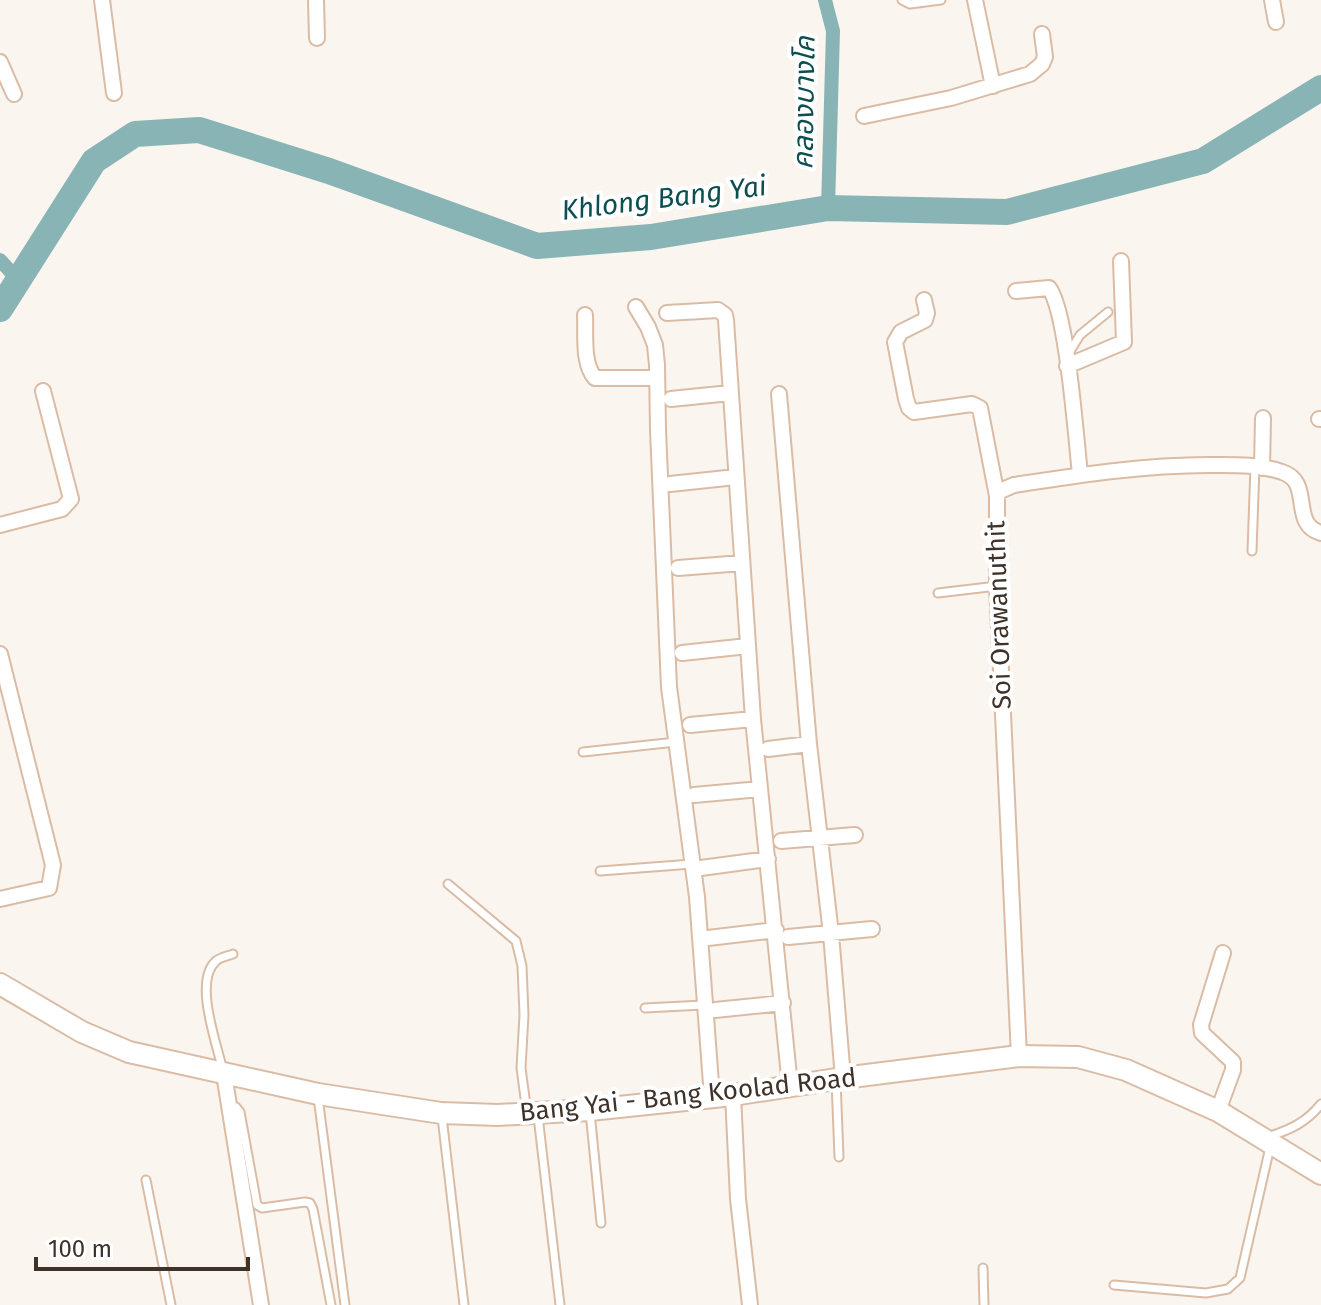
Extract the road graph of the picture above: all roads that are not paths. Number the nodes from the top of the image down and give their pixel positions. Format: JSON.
{"nodes":[{"id":1,"x":102,"y":0,"type":"edge"},
{"id":2,"x":316,"y":0,"type":"edge"},
{"id":3,"x":902,"y":0,"type":"edge"},
{"id":4,"x":941,"y":0,"type":"edge"},
{"id":5,"x":975,"y":0,"type":"edge"},
{"id":6,"x":1272,"y":0,"type":"edge"},
{"id":7,"x":1276,"y":22,"type":"dead end"},
{"id":8,"x":1042,"y":34,"type":"dead end"},
{"id":9,"x":317,"y":38,"type":"dead end"},
{"id":10,"x":0,"y":62,"type":"edge"},
{"id":11,"x":993,"y":86,"type":"junction"},
{"id":12,"x":114,"y":93,"type":"dead end"},
{"id":13,"x":14,"y":94,"type":"dead end"},
{"id":14,"x":864,"y":116,"type":"dead end"},
{"id":15,"x":1121,"y":261,"type":"dead end"},
{"id":16,"x":1016,"y":291,"type":"dead end"},
{"id":17,"x":924,"y":300,"type":"dead end"},
{"id":18,"x":636,"y":307,"type":"dead end"},
{"id":19,"x":1108,"y":312,"type":"dead end"},
{"id":20,"x":667,"y":313,"type":"dead end"},
{"id":21,"x":585,"y":315,"type":"dead end"},
{"id":22,"x":1067,"y":362,"type":"junction"},
{"id":23,"x":657,"y":378,"type":"junction"},
{"id":24,"x":43,"y":391,"type":"dead end"},
{"id":25,"x":730,"y":393,"type":"junction"},
{"id":26,"x":779,"y":394,"type":"dead end"},
{"id":27,"x":671,"y":399,"type":"dead end"},
{"id":28,"x":1263,"y":418,"type":"dead end"},
{"id":29,"x":1259,"y":467,"type":"junction"},
{"id":30,"x":1080,"y":474,"type":"junction"},
{"id":31,"x":736,"y":477,"type":"junction"},
{"id":32,"x":670,"y":484,"type":"dead end"},
{"id":33,"x":997,"y":496,"type":"junction"},
{"id":34,"x":0,"y":525,"type":"edge"},
{"id":35,"x":1321,"y":533,"type":"edge"},
{"id":36,"x":1252,"y":551,"type":"dead end"},
{"id":37,"x":742,"y":563,"type":"junction"},
{"id":38,"x":678,"y":568,"type":"dead end"},
{"id":39,"x":997,"y":586,"type":"junction"},
{"id":40,"x":938,"y":593,"type":"dead end"},
{"id":41,"x":748,"y":646,"type":"junction"},
{"id":42,"x":682,"y":653,"type":"dead end"},
{"id":43,"x":0,"y":654,"type":"edge"},
{"id":44,"x":753,"y":719,"type":"junction"},
{"id":45,"x":690,"y":725,"type":"dead end"},
{"id":46,"x":677,"y":742,"type":"junction"},
{"id":47,"x":809,"y":744,"type":"junction"},
{"id":48,"x":768,"y":749,"type":"dead end"},
{"id":49,"x":583,"y":752,"type":"dead end"},
{"id":50,"x":760,"y":789,"type":"junction"},
{"id":51,"x":694,"y":795,"type":"dead end"},
{"id":52,"x":855,"y":835,"type":"dead end"},
{"id":53,"x":821,"y":838,"type":"junction"},
{"id":54,"x":781,"y":841,"type":"dead end"},
{"id":55,"x":768,"y":859,"type":"junction"},
{"id":56,"x":697,"y":866,"type":"junction"},
{"id":57,"x":600,"y":871,"type":"dead end"},
{"id":58,"x":448,"y":884,"type":"dead end"},
{"id":59,"x":0,"y":899,"type":"edge"},
{"id":60,"x":872,"y":929,"type":"dead end"},
{"id":61,"x":782,"y":933,"type":"junction"},
{"id":62,"x":831,"y":934,"type":"junction"},
{"id":63,"x":708,"y":938,"type":"dead end"},
{"id":64,"x":1223,"y":953,"type":"dead end"},
{"id":65,"x":233,"y":954,"type":"dead end"},
{"id":66,"x":0,"y":984,"type":"edge"},
{"id":67,"x":783,"y":1003,"type":"junction"},
{"id":68,"x":709,"y":1007,"type":"junction"},
{"id":69,"x":645,"y":1008,"type":"dead end"},
{"id":70,"x":1019,"y":1056,"type":"junction"},
{"id":71,"x":224,"y":1074,"type":"junction"},
{"id":72,"x":840,"y":1078,"type":"junction"},
{"id":73,"x":790,"y":1086,"type":"junction"},
{"id":74,"x":318,"y":1094,"type":"junction"},
{"id":75,"x":723,"y":1096,"type":"junction"},
{"id":76,"x":1321,"y":1104,"type":"edge"},
{"id":77,"x":228,"y":1106,"type":"junction"},
{"id":78,"x":590,"y":1110,"type":"junction"},
{"id":79,"x":1218,"y":1111,"type":"junction"},
{"id":80,"x":441,"y":1113,"type":"junction"},
{"id":81,"x":533,"y":1114,"type":"junction"},
{"id":82,"x":1266,"y":1142,"type":"junction"},
{"id":83,"x":839,"y":1157,"type":"dead end"},
{"id":84,"x":1321,"y":1174,"type":"edge"},
{"id":85,"x":146,"y":1180,"type":"dead end"},
{"id":86,"x":601,"y":1223,"type":"dead end"},
{"id":87,"x":983,"y":1268,"type":"dead end"},
{"id":88,"x":1114,"y":1285,"type":"dead end"},
{"id":89,"x":1206,"y":1293,"type":"junction"},
{"id":90,"x":171,"y":1305,"type":"edge"},
{"id":91,"x":261,"y":1305,"type":"edge"},
{"id":92,"x":331,"y":1305,"type":"edge"},
{"id":93,"x":345,"y":1305,"type":"edge"},
{"id":94,"x":464,"y":1305,"type":"edge"},
{"id":95,"x":560,"y":1305,"type":"edge"},
{"id":96,"x":750,"y":1305,"type":"edge"},
{"id":97,"x":984,"y":1305,"type":"edge"},
{"id":98,"x":1206,"y":1305,"type":"edge"}],
"edges":[{"from":1,"to":12,"type":"street"},
{"from":2,"to":9,"type":"street"},
{"from":3,"to":4,"type":"lane"},
{"from":5,"to":11,"type":"street"},
{"from":6,"to":7,"type":"street"},
{"from":8,"to":11,"type":"street"},
{"from":10,"to":13,"type":"street"},
{"from":11,"to":14,"type":"street"},
{"from":15,"to":22,"type":"street"},
{"from":16,"to":22,"type":"street"},
{"from":17,"to":33,"type":"street"},
{"from":18,"to":23,"type":"street"},
{"from":19,"to":22,"type":"lane"},
{"from":20,"to":25,"type":"street"},
{"from":21,"to":23,"type":"street"},
{"from":22,"to":30,"type":"street"},
{"from":23,"to":46,"type":"street"},
{"from":24,"to":34,"type":"street"},
{"from":25,"to":27,"type":"street"},
{"from":25,"to":31,"type":"street"},
{"from":26,"to":47,"type":"street"},
{"from":28,"to":29,"type":"street"},
{"from":29,"to":30,"type":"street","name":"Soi Orawanuthit"},
{"from":29,"to":35,"type":"street","name":"Soi Orawanuthit"},
{"from":29,"to":36,"type":"lane"},
{"from":30,"to":33,"type":"street","name":"Soi Orawanuthit"},
{"from":31,"to":32,"type":"street"},
{"from":31,"to":37,"type":"street"},
{"from":33,"to":39,"type":"street","name":"Soi Orawanuthit"},
{"from":37,"to":38,"type":"street"},
{"from":37,"to":41,"type":"street"},
{"from":39,"to":40,"type":"lane"},
{"from":39,"to":70,"type":"street","name":"Soi Orawanuthit"},
{"from":41,"to":42,"type":"street"},
{"from":41,"to":44,"type":"street"},
{"from":43,"to":59,"type":"street"},
{"from":44,"to":45,"type":"street"},
{"from":44,"to":50,"type":"street"},
{"from":46,"to":49,"type":"lane"},
{"from":46,"to":56,"type":"street"},
{"from":47,"to":48,"type":"street"},
{"from":47,"to":53,"type":"street"},
{"from":50,"to":51,"type":"street"},
{"from":50,"to":55,"type":"street"},
{"from":52,"to":53,"type":"street"},
{"from":53,"to":54,"type":"street"},
{"from":53,"to":62,"type":"street"},
{"from":55,"to":56,"type":"street"},
{"from":55,"to":61,"type":"street"},
{"from":56,"to":57,"type":"lane"},
{"from":56,"to":68,"type":"street"},
{"from":58,"to":81,"type":"lane"},
{"from":60,"to":62,"type":"street"},
{"from":61,"to":62,"type":"street"},
{"from":61,"to":63,"type":"street"},
{"from":61,"to":67,"type":"street"},
{"from":62,"to":72,"type":"street"},
{"from":64,"to":79,"type":"street"},
{"from":65,"to":71,"type":"lane"},
{"from":66,"to":71,"type":"street","name":"Bang Yai - Bang Koolad Road"},
{"from":67,"to":68,"type":"street"},
{"from":67,"to":73,"type":"street"},
{"from":68,"to":69,"type":"lane"},
{"from":68,"to":75,"type":"street"},
{"from":70,"to":72,"type":"street","name":"Bang Yai - Bang Koolad Road"},
{"from":70,"to":79,"type":"street","name":"Bang Yai - Bang Koolad Road"},
{"from":71,"to":74,"type":"street","name":"Bang Yai - Bang Koolad Road"},
{"from":71,"to":77,"type":"street"},
{"from":72,"to":73,"type":"street","name":"Bang Yai - Bang Koolad Road"},
{"from":72,"to":83,"type":"lane"},
{"from":73,"to":75,"type":"street","name":"Bang Yai - Bang Koolad Road"},
{"from":74,"to":80,"type":"street","name":"Bang Yai - Bang Koolad Road"},
{"from":74,"to":93,"type":"lane"},
{"from":75,"to":78,"type":"street","name":"Bang Yai - Bang Koolad Road"},
{"from":75,"to":96,"type":"street"},
{"from":76,"to":82,"type":"lane"},
{"from":77,"to":91,"type":"street"},
{"from":77,"to":92,"type":"lane"},
{"from":78,"to":81,"type":"street","name":"Bang Yai - Bang Koolad Road"},
{"from":78,"to":86,"type":"lane"},
{"from":79,"to":82,"type":"street","name":"Bang Yai - Bang Koolad Road"},
{"from":80,"to":81,"type":"street","name":"Bang Yai - Bang Koolad Road"},
{"from":80,"to":94,"type":"lane"},
{"from":81,"to":95,"type":"lane"},
{"from":82,"to":84,"type":"street","name":"Bang Yai - Bang Koolad Road"},
{"from":82,"to":89,"type":"lane"},
{"from":85,"to":90,"type":"lane"},
{"from":87,"to":97,"type":"lane"},
{"from":88,"to":89,"type":"lane"},
{"from":89,"to":98,"type":"lane"}]}
